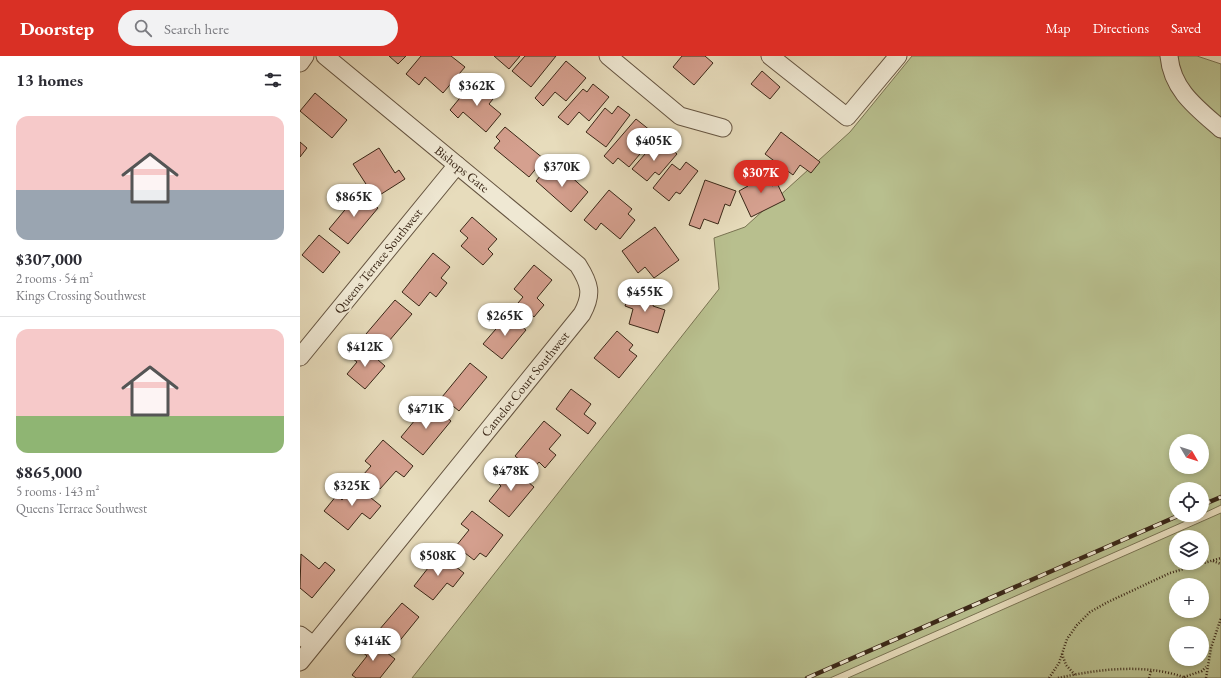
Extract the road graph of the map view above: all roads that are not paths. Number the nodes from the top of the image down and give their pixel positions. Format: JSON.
{"nodes":[{"id":1,"x":305,"y":56,"type":"edge"},
{"id":2,"x":324,"y":56,"type":"edge"},
{"id":3,"x":608,"y":56,"type":"edge"},
{"id":4,"x":770,"y":56,"type":"edge"},
{"id":5,"x":898,"y":56,"type":"edge"},
{"id":6,"x":1170,"y":56,"type":"edge"},
{"id":7,"x":300,"y":63,"type":"edge"},
{"id":8,"x":723,"y":128,"type":"dead end"},
{"id":9,"x":1221,"y":129,"type":"edge"},
{"id":10,"x":457,"y":165,"type":"junction"},
{"id":11,"x":590,"y":290,"type":"joint"},
{"id":12,"x":300,"y":357,"type":"edge"},
{"id":13,"x":307,"y":640,"type":"edge"},
{"id":14,"x":300,"y":662,"type":"edge"}],
"edges":[{"from":1,"to":7,"type":"street"},
{"from":2,"to":10,"type":"street","name":"Bishops Gate"},
{"from":3,"to":8,"type":"street"},
{"from":4,"to":5,"type":"street"},
{"from":6,"to":9,"type":"street"},
{"from":10,"to":11,"type":"street","name":"Bishops Gate"},
{"from":10,"to":12,"type":"street","name":"Queens Terrace Southwest"},
{"from":11,"to":13,"type":"street","name":"Camelot Court Southwest"},
{"from":13,"to":14,"type":"street","name":"Camelot Court Southwest"}]}
